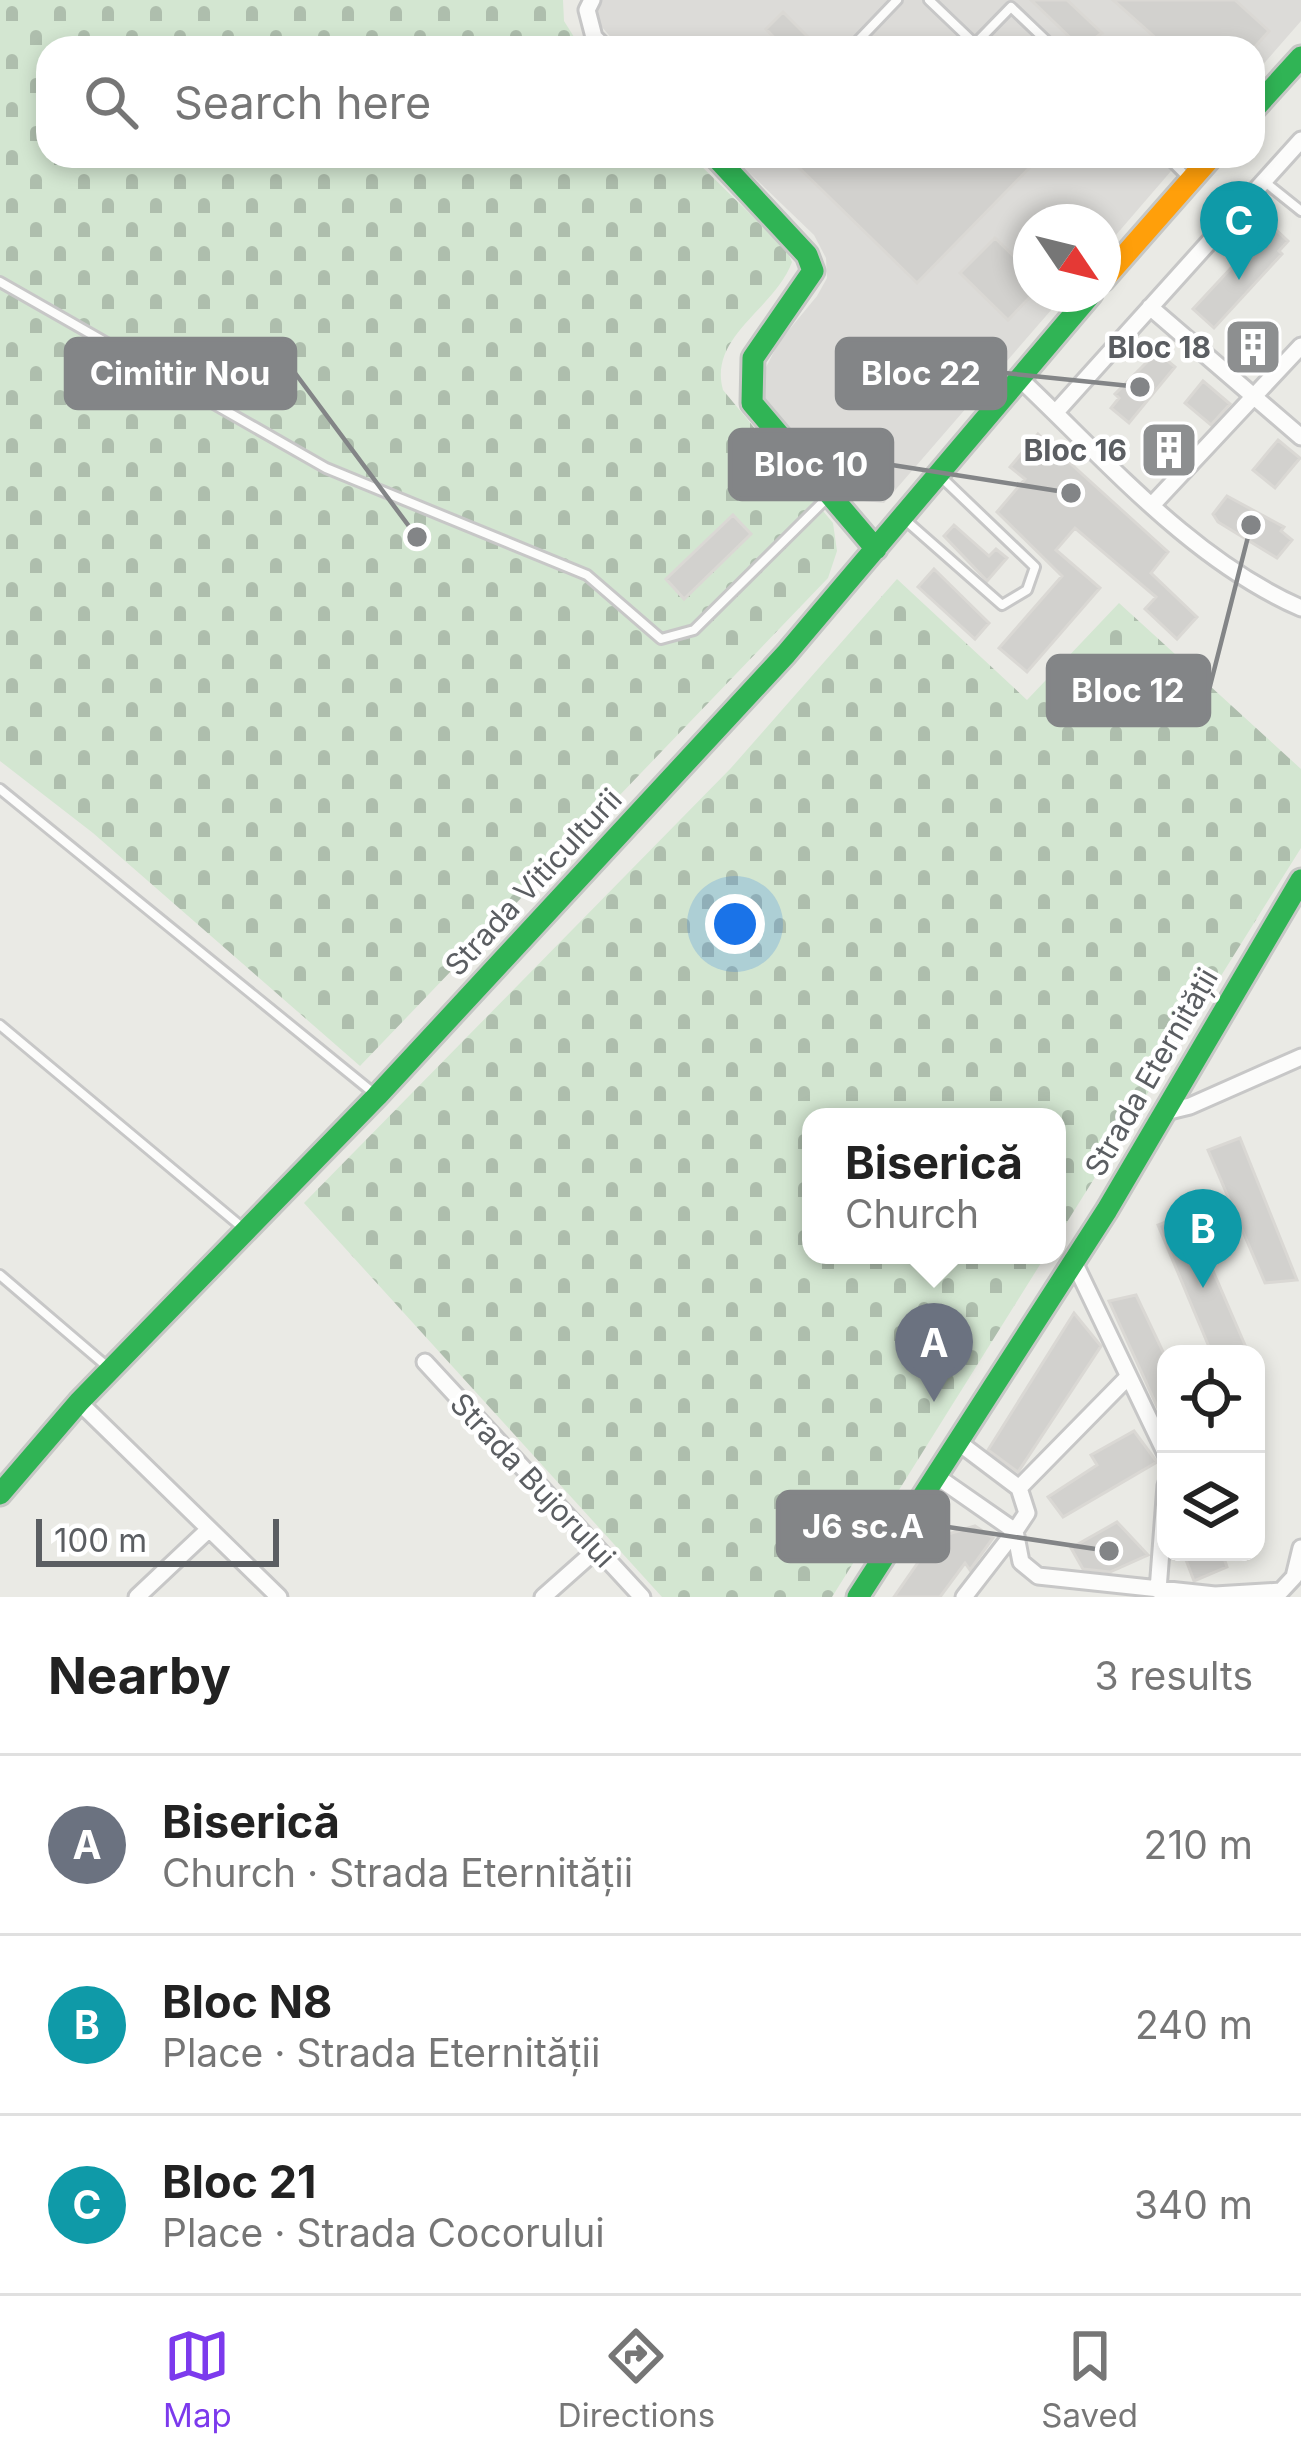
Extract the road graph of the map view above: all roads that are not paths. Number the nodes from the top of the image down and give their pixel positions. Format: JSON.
{"nodes":[{"id":1,"x":592,"y":0,"type":"edge"},
{"id":2,"x":897,"y":0,"type":"edge"},
{"id":3,"x":928,"y":0,"type":"edge"},
{"id":4,"x":594,"y":36,"type":"edge"},
{"id":5,"x":862,"y":36,"type":"edge"},
{"id":6,"x":966,"y":36,"type":"edge"},
{"id":7,"x":982,"y":36,"type":"edge"},
{"id":8,"x":1041,"y":36,"type":"edge"},
{"id":9,"x":1301,"y":58,"type":"edge"},
{"id":10,"x":1265,"y":97,"type":"edge"},
{"id":11,"x":1301,"y":140,"type":"edge"},
{"id":12,"x":737,"y":168,"type":"edge"},
{"id":13,"x":1178,"y":168,"type":"edge"},
{"id":14,"x":1201,"y":168,"type":"edge"},
{"id":15,"x":1190,"y":180,"type":"junction"},
{"id":16,"x":1263,"y":180,"type":"junction"},
{"id":17,"x":1301,"y":211,"type":"edge"},
{"id":18,"x":1121,"y":259,"type":"edge"},
{"id":19,"x":0,"y":282,"type":"edge"},
{"id":20,"x":1150,"y":307,"type":"junction"},
{"id":21,"x":1075,"y":312,"type":"edge"},
{"id":22,"x":1301,"y":346,"type":"edge"},
{"id":23,"x":1018,"y":377,"type":"junction"},
{"id":24,"x":1253,"y":398,"type":"junction"},
{"id":25,"x":1056,"y":412,"type":"junction"},
{"id":26,"x":1301,"y":437,"type":"edge"},
{"id":27,"x":938,"y":474,"type":"junction"},
{"id":28,"x":828,"y":497,"type":"junction"},
{"id":29,"x":1153,"y":504,"type":"junction"},
{"id":30,"x":902,"y":517,"type":"junction"},
{"id":31,"x":876,"y":549,"type":"junction"},
{"id":32,"x":1301,"y":608,"type":"edge"},
{"id":33,"x":0,"y":789,"type":"edge"},
{"id":34,"x":1301,"y":880,"type":"edge"},
{"id":35,"x":0,"y":1024,"type":"edge"},
{"id":36,"x":1301,"y":1058,"type":"edge"},
{"id":37,"x":377,"y":1096,"type":"junction"},
{"id":38,"x":1162,"y":1113,"type":"junction"},
{"id":39,"x":247,"y":1231,"type":"junction"},
{"id":40,"x":1074,"y":1262,"type":"junction"},
{"id":41,"x":0,"y":1275,"type":"edge"},
{"id":42,"x":425,"y":1362,"type":"dead end"},
{"id":43,"x":111,"y":1370,"type":"junction"},
{"id":44,"x":1126,"y":1378,"type":"junction"},
{"id":45,"x":79,"y":1402,"type":"junction"},
{"id":46,"x":958,"y":1442,"type":"junction"},
{"id":47,"x":1165,"y":1453,"type":"edge"},
{"id":48,"x":936,"y":1476,"type":"junction"},
{"id":49,"x":1019,"y":1488,"type":"junction"},
{"id":50,"x":0,"y":1494,"type":"edge"},
{"id":51,"x":207,"y":1531,"type":"junction"},
{"id":52,"x":1015,"y":1532,"type":"junction"},
{"id":53,"x":1301,"y":1548,"type":"edge"},
{"id":54,"x":596,"y":1550,"type":"junction"},
{"id":55,"x":1160,"y":1561,"type":"edge"},
{"id":56,"x":1158,"y":1590,"type":"junction"},
{"id":57,"x":1215,"y":1595,"type":"edge"},
{"id":58,"x":136,"y":1597,"type":"edge"},
{"id":59,"x":279,"y":1597,"type":"edge"},
{"id":60,"x":543,"y":1597,"type":"edge"},
{"id":61,"x":642,"y":1597,"type":"edge"},
{"id":62,"x":858,"y":1597,"type":"edge"},
{"id":63,"x":964,"y":1597,"type":"edge"}],
"edges":[{"from":1,"to":4,"type":"street"},
{"from":2,"to":5,"type":"lane"},
{"from":3,"to":6,"type":"lane"},
{"from":7,"to":8,"type":"lane"},
{"from":9,"to":10,"type":"main road"},
{"from":11,"to":16,"type":"street"},
{"from":12,"to":28,"type":"main road"},
{"from":13,"to":15,"type":"lane"},
{"from":14,"to":15,"type":"main road"},
{"from":15,"to":18,"type":"main road"},
{"from":16,"to":17,"type":"lane"},
{"from":16,"to":20,"type":"street"},
{"from":19,"to":28,"type":"lane"},
{"from":20,"to":24,"type":"street"},
{"from":20,"to":25,"type":"street"},
{"from":21,"to":23,"type":"main road","name":"Strada Viticulturii"},
{"from":22,"to":24,"type":"street"},
{"from":23,"to":25,"type":"street"},
{"from":23,"to":27,"type":"main road","name":"Strada Viticulturii"},
{"from":24,"to":26,"type":"street"},
{"from":24,"to":29,"type":"street"},
{"from":25,"to":29,"type":"street"},
{"from":27,"to":30,"type":"main road","name":"Strada Viticulturii"},
{"from":27,"to":30,"type":"lane"},
{"from":28,"to":31,"type":"main road"},
{"from":29,"to":32,"type":"street"},
{"from":30,"to":31,"type":"main road","name":"Strada Viticulturii"},
{"from":31,"to":37,"type":"main road","name":"Strada Viticulturii"},
{"from":33,"to":37,"type":"lane"},
{"from":34,"to":38,"type":"main road","name":"Strada Eternității"},
{"from":35,"to":39,"type":"lane"},
{"from":36,"to":38,"type":"street"},
{"from":37,"to":39,"type":"main road","name":"Strada Viticulturii"},
{"from":38,"to":40,"type":"main road","name":"Strada Eternității"},
{"from":39,"to":43,"type":"main road","name":"Strada Viticulturii"},
{"from":40,"to":44,"type":"street"},
{"from":40,"to":46,"type":"main road","name":"Strada Eternității"},
{"from":41,"to":43,"type":"lane"},
{"from":42,"to":54,"type":"street","name":"Strada Bujorului"},
{"from":43,"to":45,"type":"main road","name":"Strada Viticulturii"},
{"from":44,"to":47,"type":"street"},
{"from":44,"to":49,"type":"street"},
{"from":45,"to":50,"type":"main road","name":"Strada Viticulturii"},
{"from":45,"to":51,"type":"street"},
{"from":46,"to":48,"type":"main road","name":"Strada Eternității"},
{"from":46,"to":49,"type":"street"},
{"from":48,"to":52,"type":"street"},
{"from":48,"to":62,"type":"main road","name":"Strada Eternității"},
{"from":49,"to":52,"type":"street"},
{"from":51,"to":58,"type":"street"},
{"from":51,"to":59,"type":"street"},
{"from":52,"to":56,"type":"street"},
{"from":52,"to":63,"type":"street"},
{"from":53,"to":57,"type":"street"},
{"from":54,"to":60,"type":"street"},
{"from":54,"to":61,"type":"street","name":"Strada Bujorului"},
{"from":55,"to":56,"type":"street"},
{"from":56,"to":57,"type":"street"}]}
